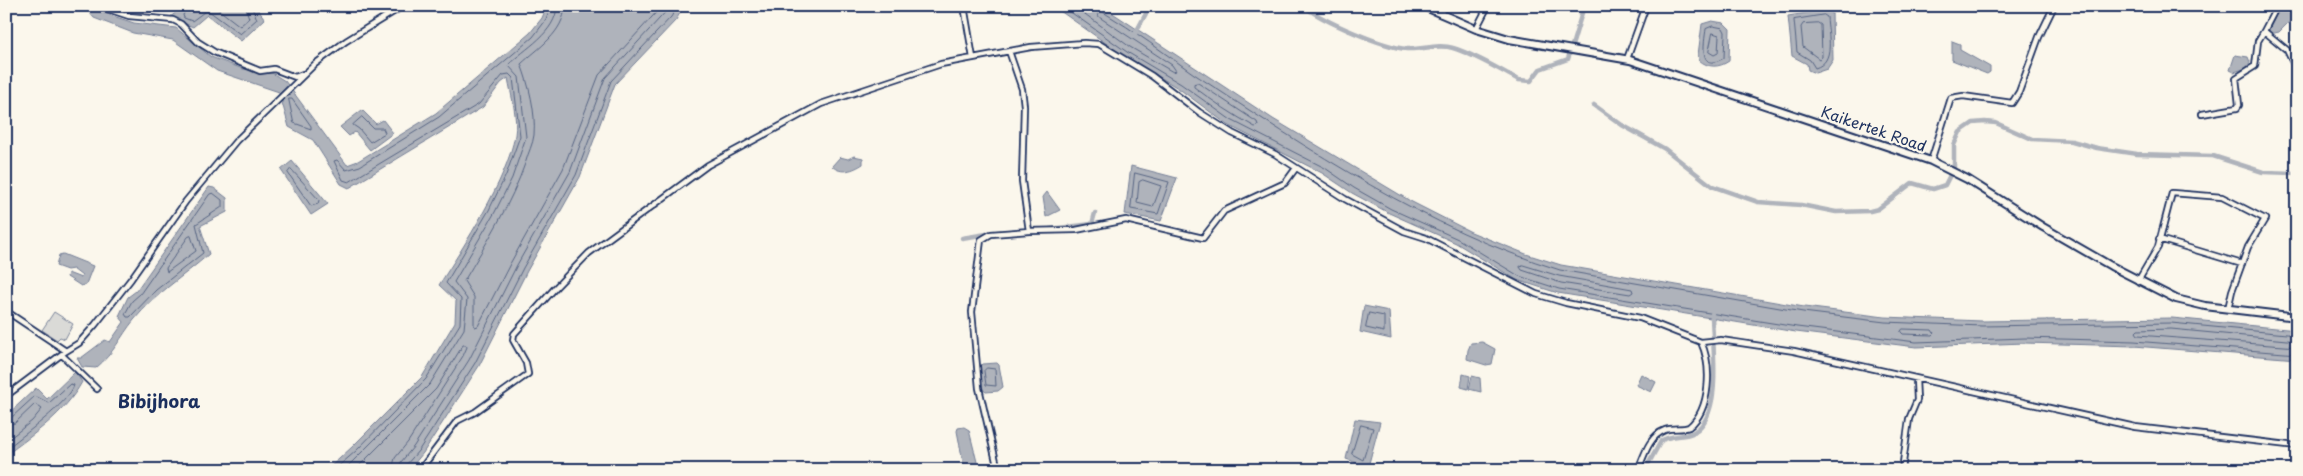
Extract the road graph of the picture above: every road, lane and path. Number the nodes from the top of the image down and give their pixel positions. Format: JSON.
{"nodes":[{"id":1,"x":99,"y":6,"type":"edge"},
{"id":2,"x":404,"y":6,"type":"edge"},
{"id":3,"x":964,"y":6,"type":"edge"},
{"id":4,"x":1423,"y":6,"type":"edge"},
{"id":5,"x":1446,"y":6,"type":"edge"},
{"id":6,"x":1488,"y":6,"type":"edge"},
{"id":7,"x":1646,"y":6,"type":"edge"},
{"id":8,"x":2054,"y":6,"type":"edge"},
{"id":9,"x":2277,"y":6,"type":"edge"},
{"id":10,"x":1440,"y":14,"type":"junction"},
{"id":11,"x":1476,"y":29,"type":"junction"},
{"id":12,"x":2264,"y":31,"type":"junction"},
{"id":13,"x":1009,"y":51,"type":"junction"},
{"id":14,"x":973,"y":58,"type":"junction"},
{"id":15,"x":1627,"y":59,"type":"junction"},
{"id":16,"x":2297,"y":70,"type":"edge"},
{"id":17,"x":302,"y":76,"type":"junction"},
{"id":18,"x":2202,"y":114,"type":"dead end"},
{"id":19,"x":1931,"y":161,"type":"junction"},
{"id":20,"x":1296,"y":168,"type":"junction"},
{"id":21,"x":1029,"y":230,"type":"junction"},
{"id":22,"x":2160,"y":239,"type":"junction"},
{"id":23,"x":2242,"y":264,"type":"junction"},
{"id":24,"x":2138,"y":281,"type":"junction"},
{"id":25,"x":2228,"y":309,"type":"junction"},
{"id":26,"x":6,"y":311,"type":"edge"},
{"id":27,"x":2297,"y":317,"type":"edge"},
{"id":28,"x":1703,"y":341,"type":"junction"},
{"id":29,"x":64,"y":353,"type":"junction"},
{"id":30,"x":1916,"y":379,"type":"junction"},
{"id":31,"x":97,"y":389,"type":"dead end"},
{"id":32,"x":6,"y":396,"type":"edge"},
{"id":33,"x":2297,"y":446,"type":"edge"},
{"id":34,"x":420,"y":470,"type":"edge"},
{"id":35,"x":998,"y":470,"type":"edge"},
{"id":36,"x":1638,"y":470,"type":"edge"},
{"id":37,"x":1902,"y":470,"type":"edge"}],
"edges":[{"from":1,"to":17,"type":"street"},
{"from":2,"to":17,"type":"street"},
{"from":3,"to":14,"type":"street"},
{"from":4,"to":10,"type":"main road","name":"Kaikertek Road"},
{"from":5,"to":10,"type":"street"},
{"from":6,"to":11,"type":"street"},
{"from":7,"to":15,"type":"street"},
{"from":8,"to":19,"type":"street"},
{"from":9,"to":12,"type":"street"},
{"from":10,"to":11,"type":"main road","name":"Kaikertek Road"},
{"from":11,"to":15,"type":"main road","name":"Kaikertek Road"},
{"from":12,"to":16,"type":"street"},
{"from":12,"to":18,"type":"street"},
{"from":13,"to":14,"type":"street"},
{"from":13,"to":20,"type":"street"},
{"from":13,"to":21,"type":"street"},
{"from":14,"to":34,"type":"street"},
{"from":15,"to":19,"type":"main road","name":"Kaikertek Road"},
{"from":17,"to":29,"type":"street"},
{"from":19,"to":24,"type":"main road","name":"Kaikertek Road"},
{"from":20,"to":21,"type":"street"},
{"from":20,"to":28,"type":"street"},
{"from":21,"to":35,"type":"street"},
{"from":22,"to":23,"type":"street"},
{"from":22,"to":23,"type":"street"},
{"from":22,"to":24,"type":"street"},
{"from":23,"to":25,"type":"street"},
{"from":24,"to":25,"type":"main road","name":"Kaikertek Road"},
{"from":25,"to":27,"type":"main road","name":"Kaikertek Road"},
{"from":26,"to":29,"type":"street"},
{"from":28,"to":30,"type":"street"},
{"from":28,"to":36,"type":"street"},
{"from":29,"to":31,"type":"street"},
{"from":29,"to":32,"type":"street"},
{"from":30,"to":33,"type":"street"},
{"from":30,"to":37,"type":"street"}]}
